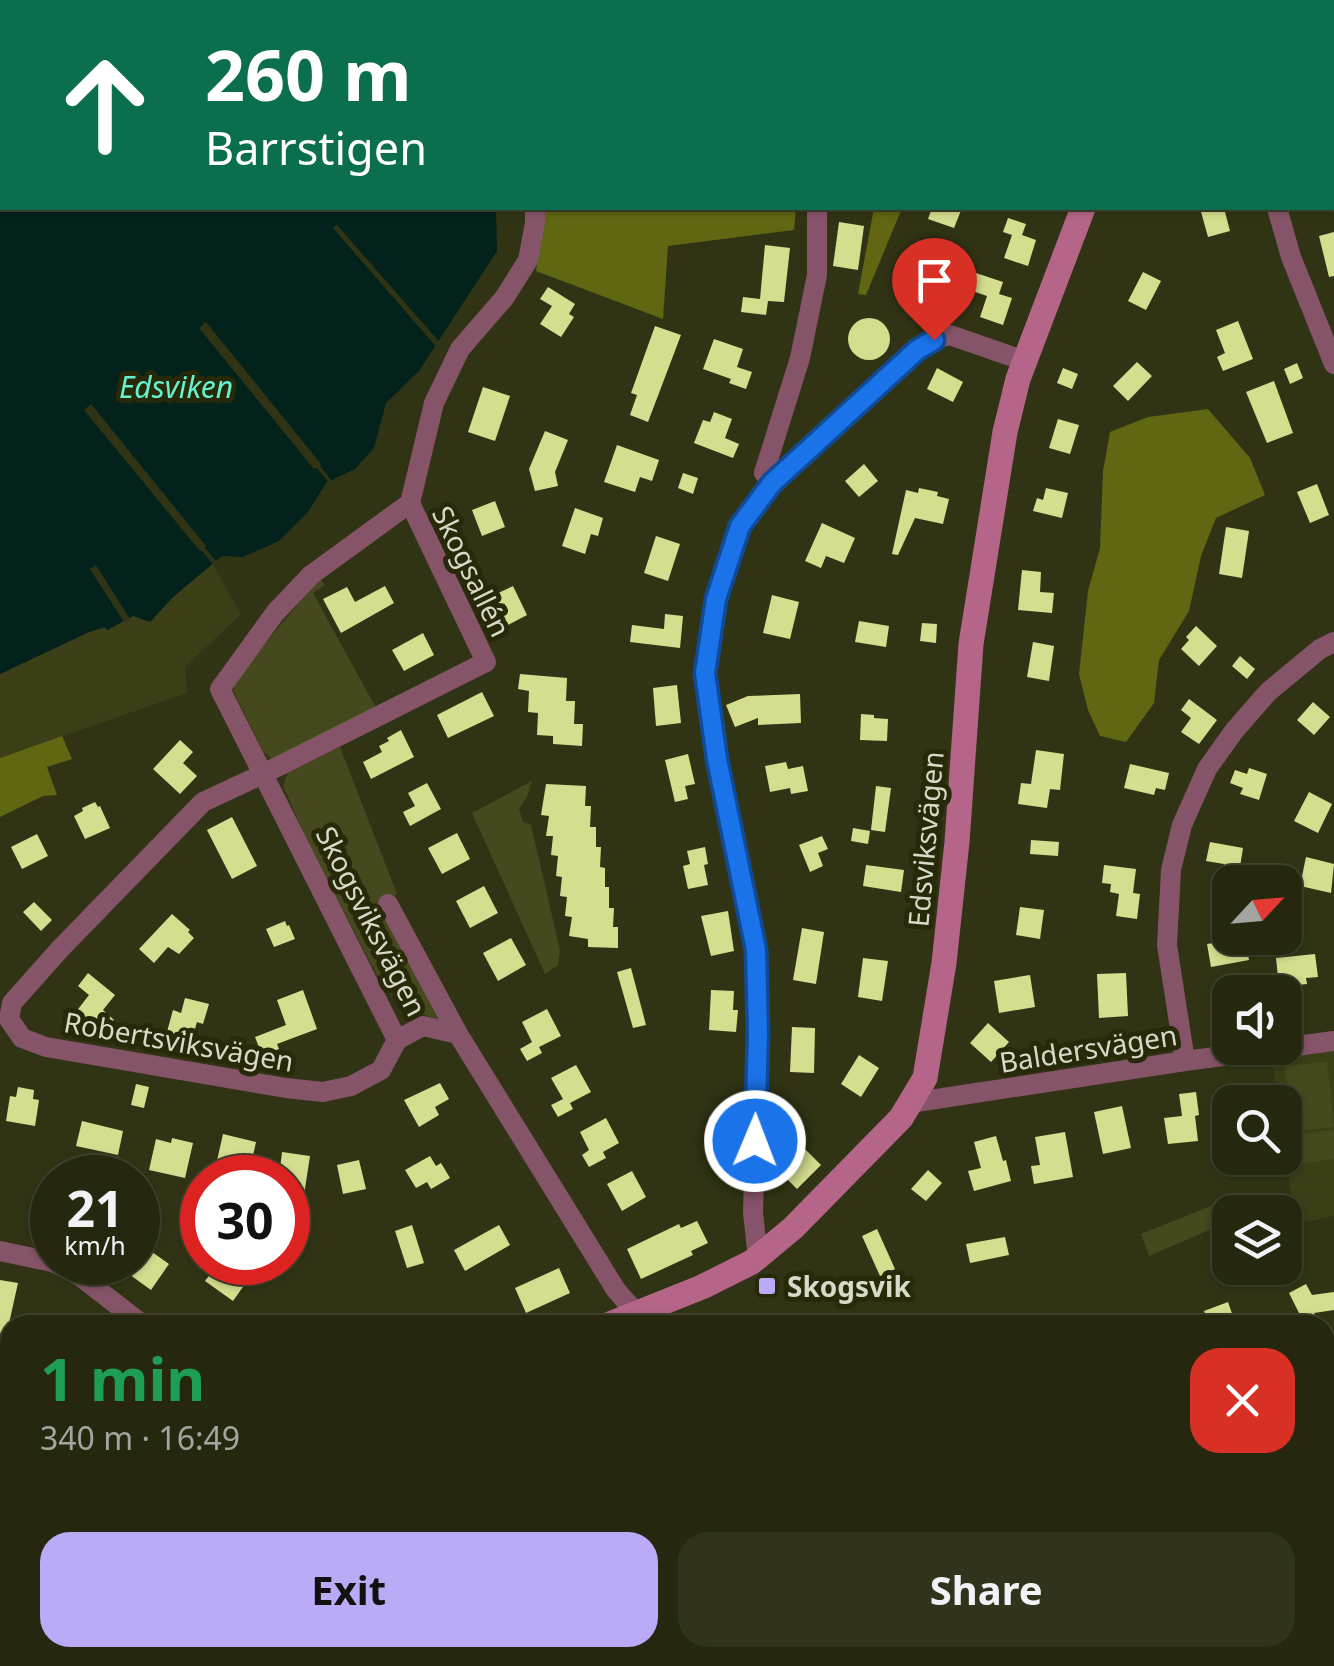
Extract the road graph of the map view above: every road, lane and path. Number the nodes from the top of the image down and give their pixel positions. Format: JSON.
{"nodes":[{"id":1,"x":534,"y":210,"type":"edge"},
{"id":2,"x":1082,"y":210,"type":"edge"},
{"id":3,"x":1278,"y":210,"type":"edge"},
{"id":4,"x":817,"y":213,"type":"dead end"},
{"id":5,"x":1024,"y":362,"type":"junction"},
{"id":6,"x":1334,"y":364,"type":"edge"},
{"id":7,"x":772,"y":483,"type":"junction"},
{"id":8,"x":410,"y":503,"type":"junction"},
{"id":9,"x":1334,"y":642,"type":"edge"},
{"id":10,"x":486,"y":662,"type":"joint"},
{"id":11,"x":263,"y":774,"type":"junction"},
{"id":12,"x":388,"y":904,"type":"dead end"},
{"id":13,"x":458,"y":1034,"type":"junction"},
{"id":14,"x":397,"y":1040,"type":"junction"},
{"id":15,"x":1334,"y":1042,"type":"edge"},
{"id":16,"x":1184,"y":1061,"type":"junction"},
{"id":17,"x":910,"y":1103,"type":"junction"},
{"id":18,"x":0,"y":1251,"type":"edge"},
{"id":19,"x":30,"y":1257,"type":"edge"},
{"id":20,"x":758,"y":1258,"type":"junction"},
{"id":21,"x":92,"y":1285,"type":"edge"},
{"id":22,"x":130,"y":1315,"type":"edge"},
{"id":23,"x":637,"y":1315,"type":"edge"},
{"id":24,"x":650,"y":1315,"type":"edge"}],
"edges":[{"from":1,"to":8,"type":"street"},
{"from":2,"to":5,"type":"street","name":"Edsviksvägen"},
{"from":3,"to":6,"type":"street"},
{"from":4,"to":7,"type":"street"},
{"from":5,"to":7,"type":"street"},
{"from":5,"to":17,"type":"street","name":"Edsviksvägen"},
{"from":7,"to":20,"type":"street"},
{"from":8,"to":10,"type":"street","name":"Skogsallén"},
{"from":8,"to":11,"type":"street","name":"Skogsviksvägen"},
{"from":9,"to":16,"type":"street"},
{"from":10,"to":11,"type":"street","name":"Robertsviksvägen"},
{"from":11,"to":14,"type":"street","name":"Skogsviksvägen"},
{"from":11,"to":14,"type":"street","name":"Robertsviksvägen"},
{"from":12,"to":13,"type":"street","name":"Skogsviksvägen"},
{"from":13,"to":14,"type":"street","name":"Skogsviksvägen"},
{"from":13,"to":23,"type":"street","name":"Skogsviksvägen"},
{"from":15,"to":16,"type":"street","name":"Baldersvägen"},
{"from":16,"to":17,"type":"street","name":"Baldersvägen"},
{"from":17,"to":20,"type":"street","name":"Edsviksvägen"},
{"from":18,"to":19,"type":"street"},
{"from":20,"to":24,"type":"street","name":"Edsviksvägen"},
{"from":21,"to":22,"type":"street"}]}
